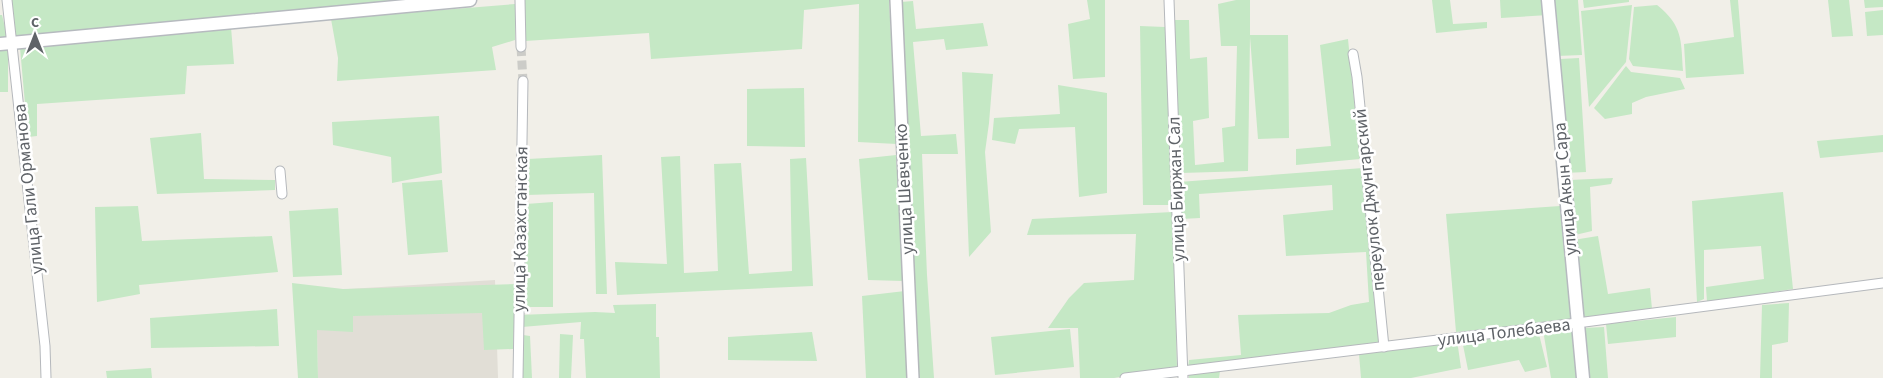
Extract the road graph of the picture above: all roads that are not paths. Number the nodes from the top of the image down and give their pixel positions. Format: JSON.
{"nodes":[{"id":1,"x":7,"y":0,"type":"edge"},
{"id":2,"x":470,"y":0,"type":"edge"},
{"id":3,"x":520,"y":0,"type":"edge"},
{"id":4,"x":896,"y":0,"type":"edge"},
{"id":5,"x":1169,"y":0,"type":"edge"},
{"id":6,"x":1548,"y":0,"type":"edge"},
{"id":7,"x":408,"y":3,"type":"edge"},
{"id":8,"x":6,"y":43,"type":"edge"},
{"id":9,"x":521,"y":47,"type":"tunnel mouth"},
{"id":10,"x":1353,"y":54,"type":"dead end"},
{"id":11,"x":522,"y":81,"type":"tunnel mouth"},
{"id":12,"x":280,"y":171,"type":"dead end"},
{"id":13,"x":282,"y":194,"type":"dead end"},
{"id":14,"x":1883,"y":283,"type":"edge"},
{"id":15,"x":1577,"y":323,"type":"junction"},
{"id":16,"x":1384,"y":346,"type":"junction"},
{"id":17,"x":1183,"y":374,"type":"edge"},
{"id":18,"x":46,"y":378,"type":"edge"},
{"id":19,"x":518,"y":378,"type":"edge"},
{"id":20,"x":913,"y":378,"type":"edge"},
{"id":21,"x":1125,"y":378,"type":"edge"},
{"id":22,"x":1583,"y":378,"type":"edge"}],
"edges":[{"from":1,"to":8,"type":"street","name":"улица Гали Орманова"},
{"from":2,"to":7,"type":"main road"},
{"from":3,"to":9,"type":"street"},
{"from":4,"to":20,"type":"street","name":"улица Шевченко"},
{"from":5,"to":17,"type":"street","name":"улица Биржан Сал"},
{"from":6,"to":15,"type":"main road","name":"улица Акын Сара"},
{"from":7,"to":8,"type":"main road"},
{"from":8,"to":18,"type":"street","name":"улица Гали Орманова"},
{"from":10,"to":16,"type":"street","name":"переулок Джунгарский"},
{"from":11,"to":19,"type":"street","name":"улица Казахстанская"},
{"from":12,"to":13,"type":"street"},
{"from":14,"to":15,"type":"street","name":"улица Толебаева"},
{"from":15,"to":16,"type":"street","name":"улица Толебаева"},
{"from":15,"to":22,"type":"main road","name":"улица Акын Сара"},
{"from":16,"to":17,"type":"street","name":"улица Толебаева"},
{"from":17,"to":21,"type":"street","name":"улица Толебаева"}]}
